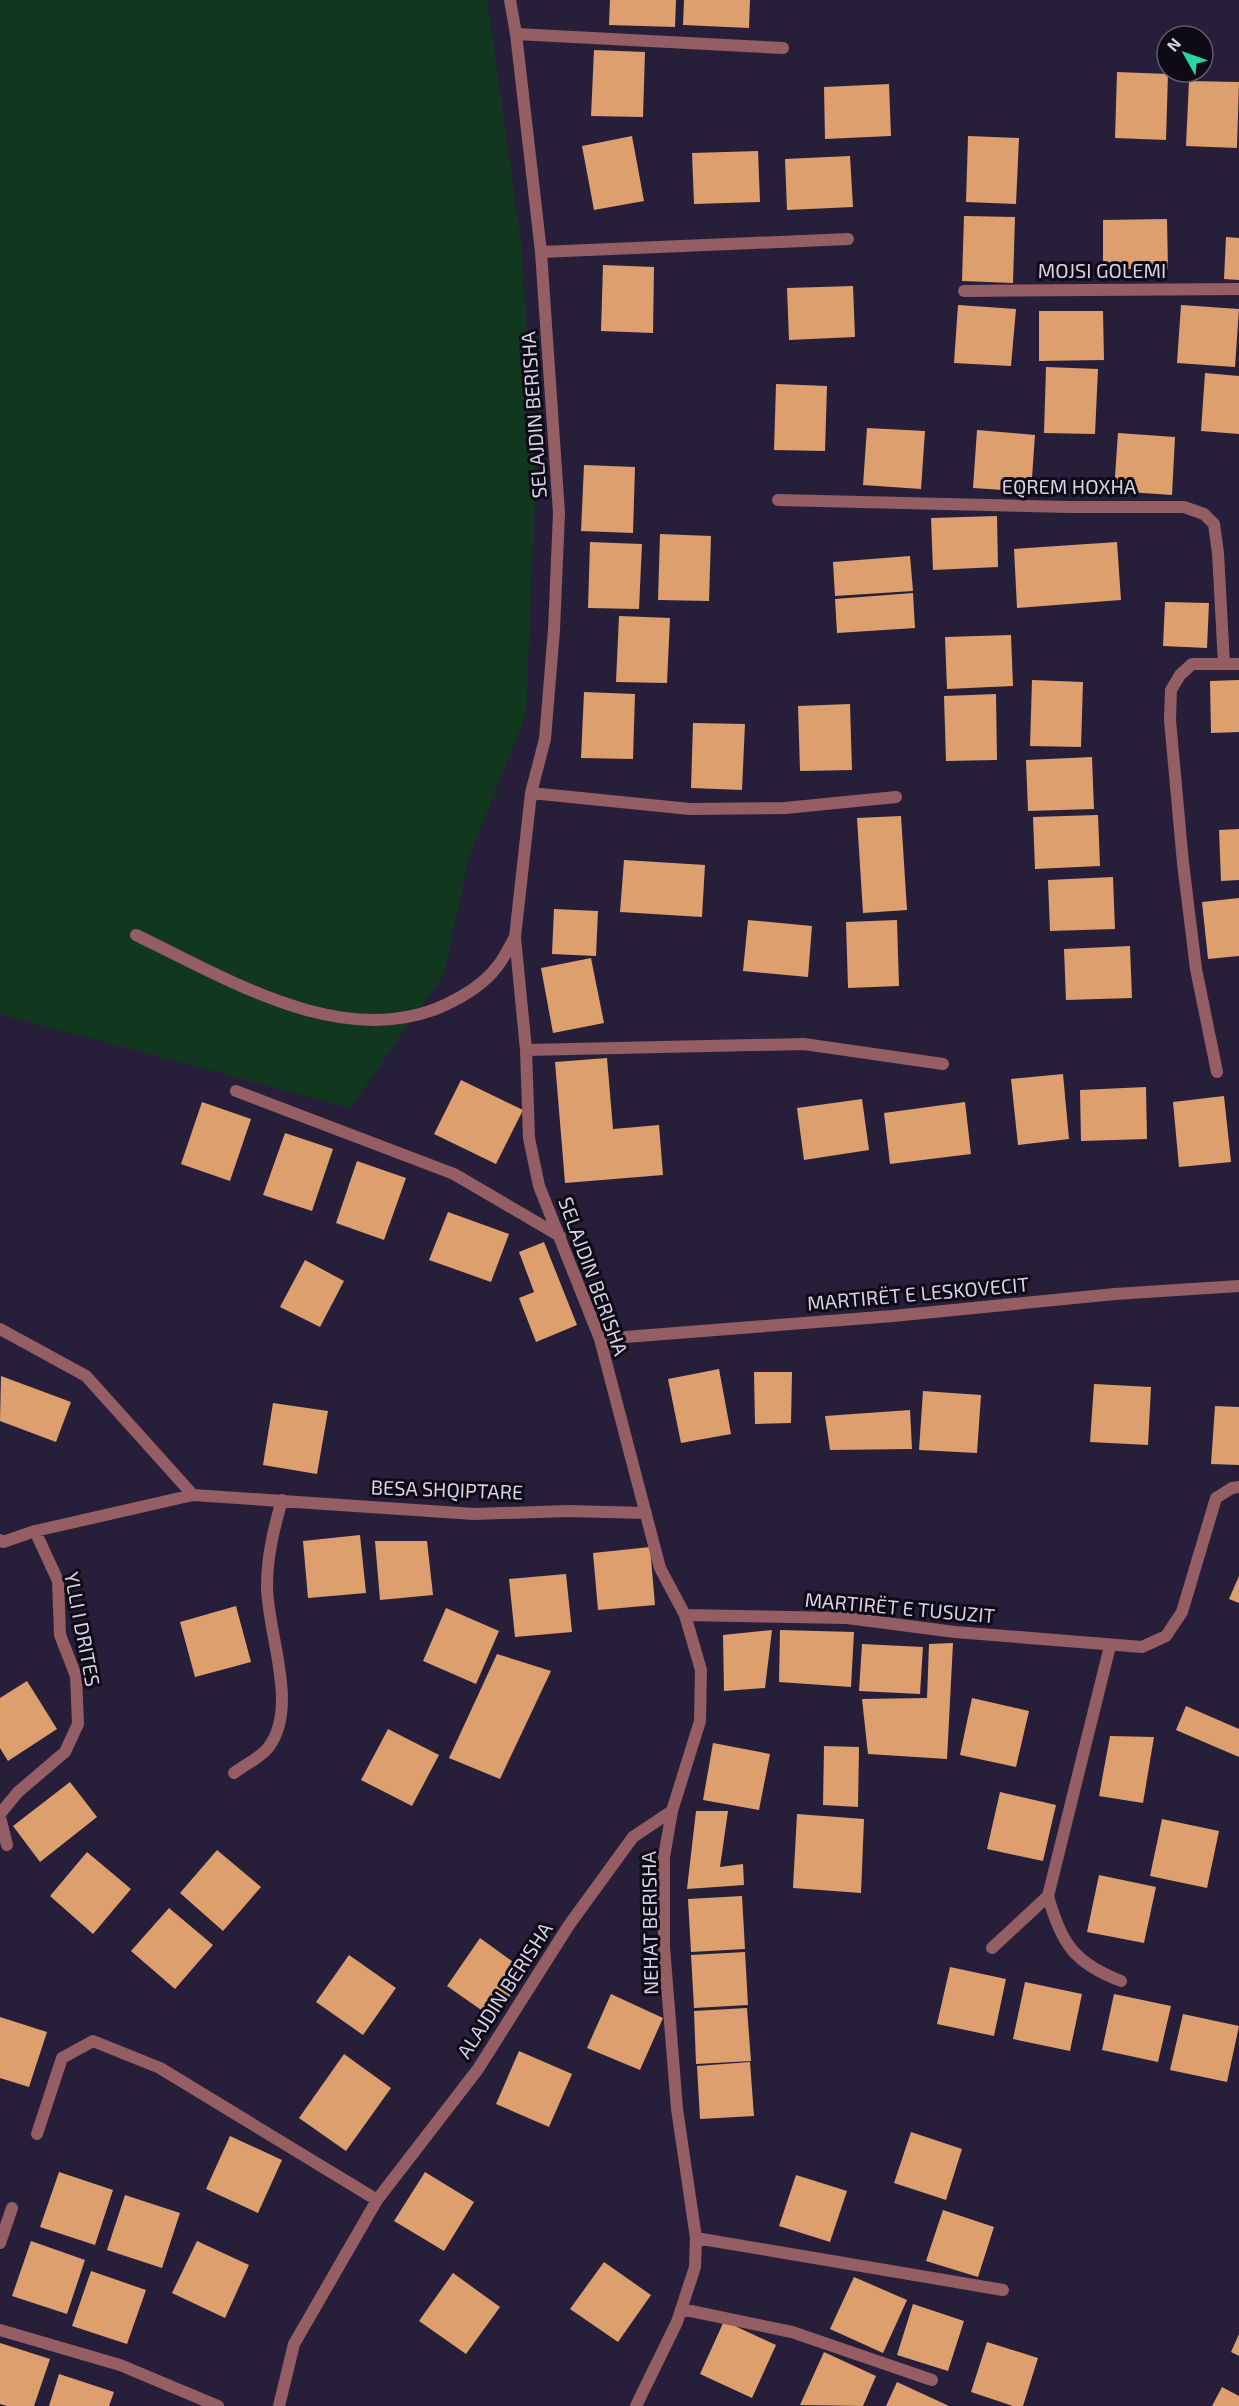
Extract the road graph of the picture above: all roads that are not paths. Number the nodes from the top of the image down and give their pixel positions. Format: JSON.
{"nodes":[{"id":1,"x":510,"y":0,"type":"edge"},
{"id":2,"x":516,"y":34,"type":"junction"},
{"id":3,"x":783,"y":48,"type":"dead end"},
{"id":4,"x":848,"y":239,"type":"dead end"},
{"id":5,"x":542,"y":252,"type":"junction"},
{"id":6,"x":1239,"y":289,"type":"edge"},
{"id":7,"x":964,"y":291,"type":"dead end"},
{"id":8,"x":778,"y":500,"type":"dead end"},
{"id":9,"x":1224,"y":663,"type":"junction"},
{"id":10,"x":1239,"y":664,"type":"edge"},
{"id":11,"x":531,"y":794,"type":"junction"},
{"id":12,"x":896,"y":798,"type":"dead end"},
{"id":13,"x":136,"y":935,"type":"dead end"},
{"id":14,"x":515,"y":937,"type":"junction"},
{"id":15,"x":526,"y":1050,"type":"junction"},
{"id":16,"x":943,"y":1064,"type":"dead end"},
{"id":17,"x":1217,"y":1072,"type":"dead end"},
{"id":18,"x":236,"y":1091,"type":"dead end"},
{"id":19,"x":560,"y":1236,"type":"junction"},
{"id":20,"x":1239,"y":1286,"type":"edge"},
{"id":21,"x":0,"y":1329,"type":"edge"},
{"id":22,"x":600,"y":1339,"type":"junction"},
{"id":23,"x":1239,"y":1487,"type":"edge"},
{"id":24,"x":193,"y":1495,"type":"junction"},
{"id":25,"x":282,"y":1500,"type":"junction"},
{"id":26,"x":646,"y":1513,"type":"junction"},
{"id":27,"x":35,"y":1532,"type":"junction"},
{"id":28,"x":1,"y":1542,"type":"edge"},
{"id":29,"x":685,"y":1615,"type":"junction"},
{"id":30,"x":1110,"y":1646,"type":"junction"},
{"id":31,"x":234,"y":1773,"type":"dead end"},
{"id":32,"x":672,"y":1811,"type":"junction"},
{"id":33,"x":0,"y":1816,"type":"edge"},
{"id":34,"x":7,"y":1845,"type":"dead end"},
{"id":35,"x":1048,"y":1896,"type":"junction"},
{"id":36,"x":992,"y":1948,"type":"dead end"},
{"id":37,"x":1121,"y":1981,"type":"dead end"},
{"id":38,"x":37,"y":2134,"type":"dead end"},
{"id":39,"x":377,"y":2200,"type":"junction"},
{"id":40,"x":12,"y":2208,"type":"dead end"},
{"id":41,"x":696,"y":2238,"type":"junction"},
{"id":42,"x":0,"y":2243,"type":"edge"},
{"id":43,"x":1003,"y":2290,"type":"dead end"},
{"id":44,"x":681,"y":2309,"type":"junction"},
{"id":45,"x":0,"y":2330,"type":"edge"},
{"id":46,"x":932,"y":2380,"type":"dead end"},
{"id":47,"x":218,"y":2406,"type":"edge"},
{"id":48,"x":279,"y":2406,"type":"edge"},
{"id":49,"x":636,"y":2406,"type":"edge"}],
"edges":[{"from":1,"to":2,"type":"street","name":"SELAJDIN BERISHA"},
{"from":2,"to":3,"type":"street"},
{"from":2,"to":5,"type":"street","name":"SELAJDIN BERISHA"},
{"from":4,"to":5,"type":"street"},
{"from":5,"to":11,"type":"street","name":"SELAJDIN BERISHA"},
{"from":6,"to":7,"type":"street","name":"MOJSI GOLEMI"},
{"from":8,"to":9,"type":"street","name":"EQREM HOXHA"},
{"from":9,"to":10,"type":"street"},
{"from":9,"to":17,"type":"street"},
{"from":11,"to":12,"type":"street"},
{"from":11,"to":14,"type":"street","name":"SELAJDIN BERISHA"},
{"from":13,"to":14,"type":"street"},
{"from":14,"to":15,"type":"street","name":"SELAJDIN BERISHA"},
{"from":15,"to":16,"type":"street"},
{"from":15,"to":19,"type":"street","name":"SELAJDIN BERISHA"},
{"from":18,"to":19,"type":"street"},
{"from":19,"to":22,"type":"street","name":"SELAJDIN BERISHA"},
{"from":20,"to":22,"type":"street","name":"MARTIRËT E LESKOVECIT"},
{"from":21,"to":24,"type":"street"},
{"from":22,"to":26,"type":"street","name":"SELAJDIN BERISHA"},
{"from":23,"to":30,"type":"street","name":"MARTIRËT E TUSUZIT"},
{"from":24,"to":25,"type":"street","name":"BESA SHQIPTARE"},
{"from":24,"to":27,"type":"street","name":"BESA SHQIPTARE"},
{"from":25,"to":26,"type":"street","name":"BESA SHQIPTARE"},
{"from":25,"to":31,"type":"street"},
{"from":26,"to":29,"type":"street","name":"NEHAT BERISHA"},
{"from":27,"to":28,"type":"street","name":"BESA SHQIPTARE"},
{"from":27,"to":33,"type":"street","name":"YLLI I DRITES"},
{"from":29,"to":30,"type":"street","name":"MARTIRËT E TUSUZIT"},
{"from":29,"to":32,"type":"street","name":"NEHAT BERISHA"},
{"from":30,"to":35,"type":"street"},
{"from":32,"to":39,"type":"street","name":"ALAJDIN BERISHA"},
{"from":32,"to":41,"type":"street","name":"NEHAT BERISHA"},
{"from":33,"to":34,"type":"street","name":"YLLI I DRITES"},
{"from":35,"to":36,"type":"street"},
{"from":35,"to":37,"type":"street"},
{"from":38,"to":39,"type":"street"},
{"from":39,"to":48,"type":"street","name":"ALAJDIN BERISHA"},
{"from":40,"to":42,"type":"street"},
{"from":41,"to":43,"type":"street"},
{"from":41,"to":44,"type":"street","name":"NEHAT BERISHA"},
{"from":44,"to":46,"type":"street"},
{"from":44,"to":49,"type":"street","name":"NEHAT BERISHA"},
{"from":45,"to":47,"type":"street"}]}
